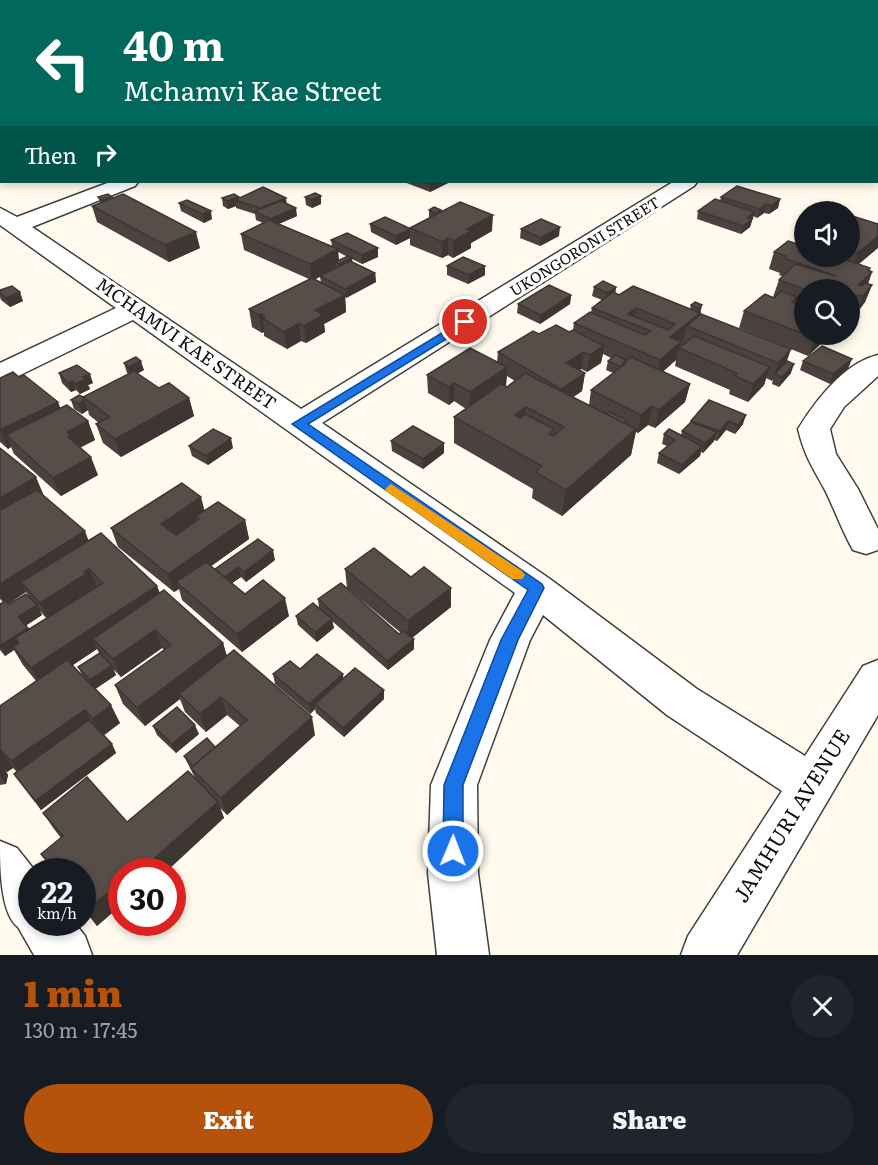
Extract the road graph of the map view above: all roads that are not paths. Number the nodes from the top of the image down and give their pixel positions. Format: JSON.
{"nodes":[{"id":1,"x":125,"y":183,"type":"edge"},
{"id":2,"x":685,"y":183,"type":"edge"},
{"id":3,"x":8,"y":220,"type":"edge"},
{"id":4,"x":136,"y":309,"type":"junction"},
{"id":5,"x":878,"y":363,"type":"edge"},
{"id":6,"x":0,"y":374,"type":"edge"},
{"id":7,"x":299,"y":424,"type":"junction"},
{"id":8,"x":866,"y":541,"type":"dead end"},
{"id":9,"x":537,"y":588,"type":"junction"},
{"id":10,"x":878,"y":678,"type":"edge"},
{"id":11,"x":812,"y":784,"type":"junction"},
{"id":12,"x":0,"y":865,"type":"edge"},
{"id":13,"x":18,"y":889,"type":"edge"},
{"id":14,"x":52,"y":936,"type":"edge"},
{"id":15,"x":66,"y":955,"type":"edge"},
{"id":16,"x":463,"y":955,"type":"edge"},
{"id":17,"x":707,"y":955,"type":"edge"}],
"edges":[{"from":1,"to":3,"type":"street"},
{"from":2,"to":7,"type":"street","name":"UKONGORONI STREET"},
{"from":3,"to":4,"type":"street","name":"MCHAMVI KAE STREET"},
{"from":4,"to":6,"type":"street"},
{"from":4,"to":7,"type":"street","name":"MCHAMVI KAE STREET"},
{"from":5,"to":8,"type":"street"},
{"from":7,"to":9,"type":"street","name":"MCHAMVI KAE STREET"},
{"from":9,"to":11,"type":"street","name":"MCHAMVI KAE STREET"},
{"from":9,"to":16,"type":"street"},
{"from":10,"to":11,"type":"street","name":"JAMHURI AVENUE"},
{"from":11,"to":17,"type":"street","name":"JAMHURI AVENUE"},
{"from":12,"to":13,"type":"street"},
{"from":14,"to":15,"type":"street"}]}
